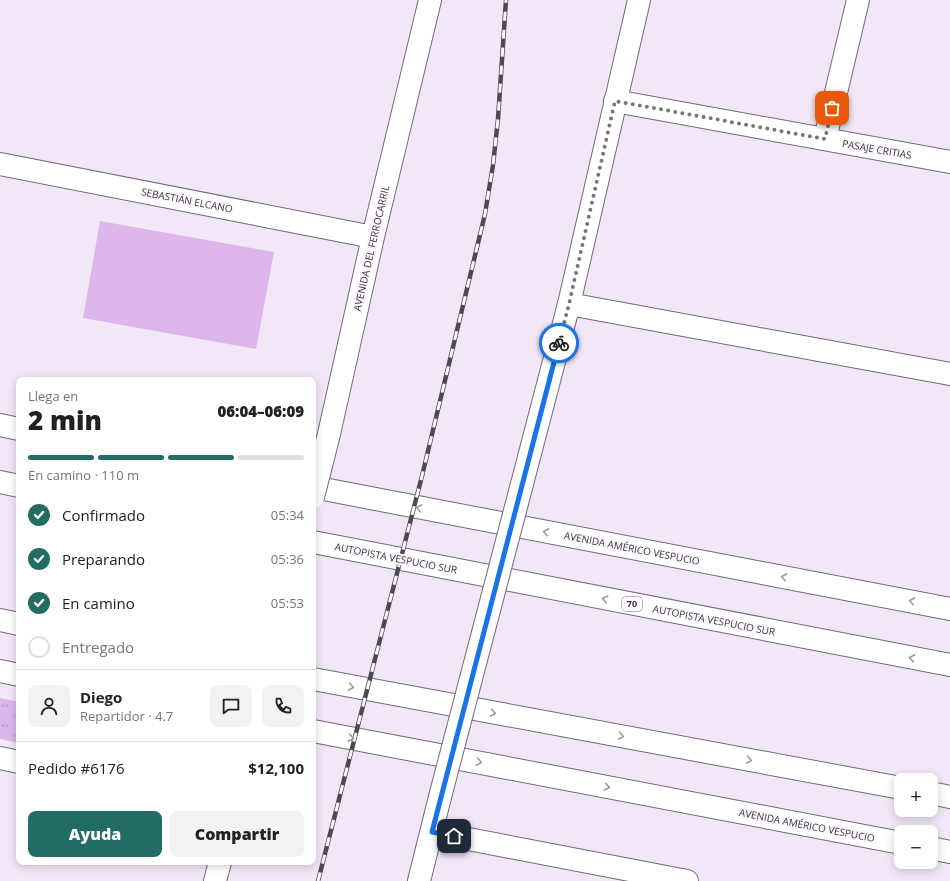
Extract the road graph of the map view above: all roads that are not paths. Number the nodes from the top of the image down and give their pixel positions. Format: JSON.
{"nodes":[{"id":1,"x":430,"y":0,"type":"edge"},
{"id":2,"x":639,"y":0,"type":"edge"},
{"id":3,"x":858,"y":0,"type":"edge"},
{"id":4,"x":615,"y":101,"type":"junction"},
{"id":5,"x":825,"y":139,"type":"junction"},
{"id":6,"x":950,"y":162,"type":"edge"},
{"id":7,"x":0,"y":164,"type":"edge"},
{"id":8,"x":373,"y":237,"type":"junction"},
{"id":9,"x":569,"y":304,"type":"junction"},
{"id":10,"x":950,"y":374,"type":"edge"},
{"id":11,"x":0,"y":424,"type":"edge"},
{"id":12,"x":16,"y":428,"type":"edge"},
{"id":13,"x":0,"y":482,"type":"edge"},
{"id":14,"x":16,"y":485,"type":"edge"},
{"id":15,"x":316,"y":485,"type":"edge"},
{"id":16,"x":316,"y":488,"type":"edge"},
{"id":17,"x":316,"y":543,"type":"edge"},
{"id":18,"x":950,"y":609,"type":"edge"},
{"id":19,"x":0,"y":620,"type":"edge"},
{"id":20,"x":16,"y":623,"type":"edge"},
{"id":21,"x":950,"y":665,"type":"edge"},
{"id":22,"x":0,"y":671,"type":"edge"},
{"id":23,"x":16,"y":674,"type":"edge"},
{"id":24,"x":316,"y":680,"type":"edge"},
{"id":25,"x":316,"y":732,"type":"edge"},
{"id":26,"x":0,"y":758,"type":"edge"},
{"id":27,"x":16,"y":761,"type":"edge"},
{"id":28,"x":894,"y":787,"type":"edge"},
{"id":29,"x":938,"y":795,"type":"edge"},
{"id":30,"x":950,"y":797,"type":"edge"},
{"id":31,"x":432,"y":832,"type":"junction"},
{"id":32,"x":894,"y":842,"type":"edge"},
{"id":33,"x":938,"y":849,"type":"edge"},
{"id":34,"x":950,"y":852,"type":"edge"},
{"id":35,"x":219,"y":865,"type":"edge"},
{"id":36,"x":215,"y":881,"type":"edge"},
{"id":37,"x":419,"y":881,"type":"edge"},
{"id":38,"x":687,"y":881,"type":"edge"}],
"edges":[{"from":1,"to":8,"type":"main road","name":"AVENIDA DEL FERROCARRIL"},
{"from":2,"to":4,"type":"main road"},
{"from":3,"to":5,"type":"main road"},
{"from":4,"to":5,"type":"main road","name":"PASAJE CRITIAS"},
{"from":4,"to":9,"type":"main road"},
{"from":5,"to":6,"type":"main road","name":"PASAJE CRITIAS"},
{"from":7,"to":8,"type":"main road","name":"SEBASTIÁN ELCANO"},
{"from":8,"to":15,"type":"main road","name":"AVENIDA DEL FERROCARRIL","bridge":true},
{"from":9,"to":10,"type":"main road"},
{"from":9,"to":31,"type":"main road","bridge":true},
{"from":11,"to":12,"type":"main road"},
{"from":13,"to":14,"type":"main road"},
{"from":18,"to":16,"type":"main road","name":"AVENIDA AMÉRICO VESPUCIO","one_way":true},
{"from":21,"to":17,"type":"main road","name":"AUTOPISTA VESPUCIO SUR","number":"70","one_way":true},
{"from":19,"to":20,"type":"main road"},
{"from":22,"to":23,"type":"main road"},
{"from":24,"to":28,"type":"main road","one_way":true},
{"from":25,"to":32,"type":"main road","name":"AVENIDA AMÉRICO VESPUCIO","one_way":true},
{"from":26,"to":27,"type":"main road"},
{"from":29,"to":30,"type":"main road"},
{"from":31,"to":37,"type":"main road"},
{"from":31,"to":38,"type":"main road"},
{"from":33,"to":34,"type":"main road"},
{"from":35,"to":36,"type":"main road"}]}
